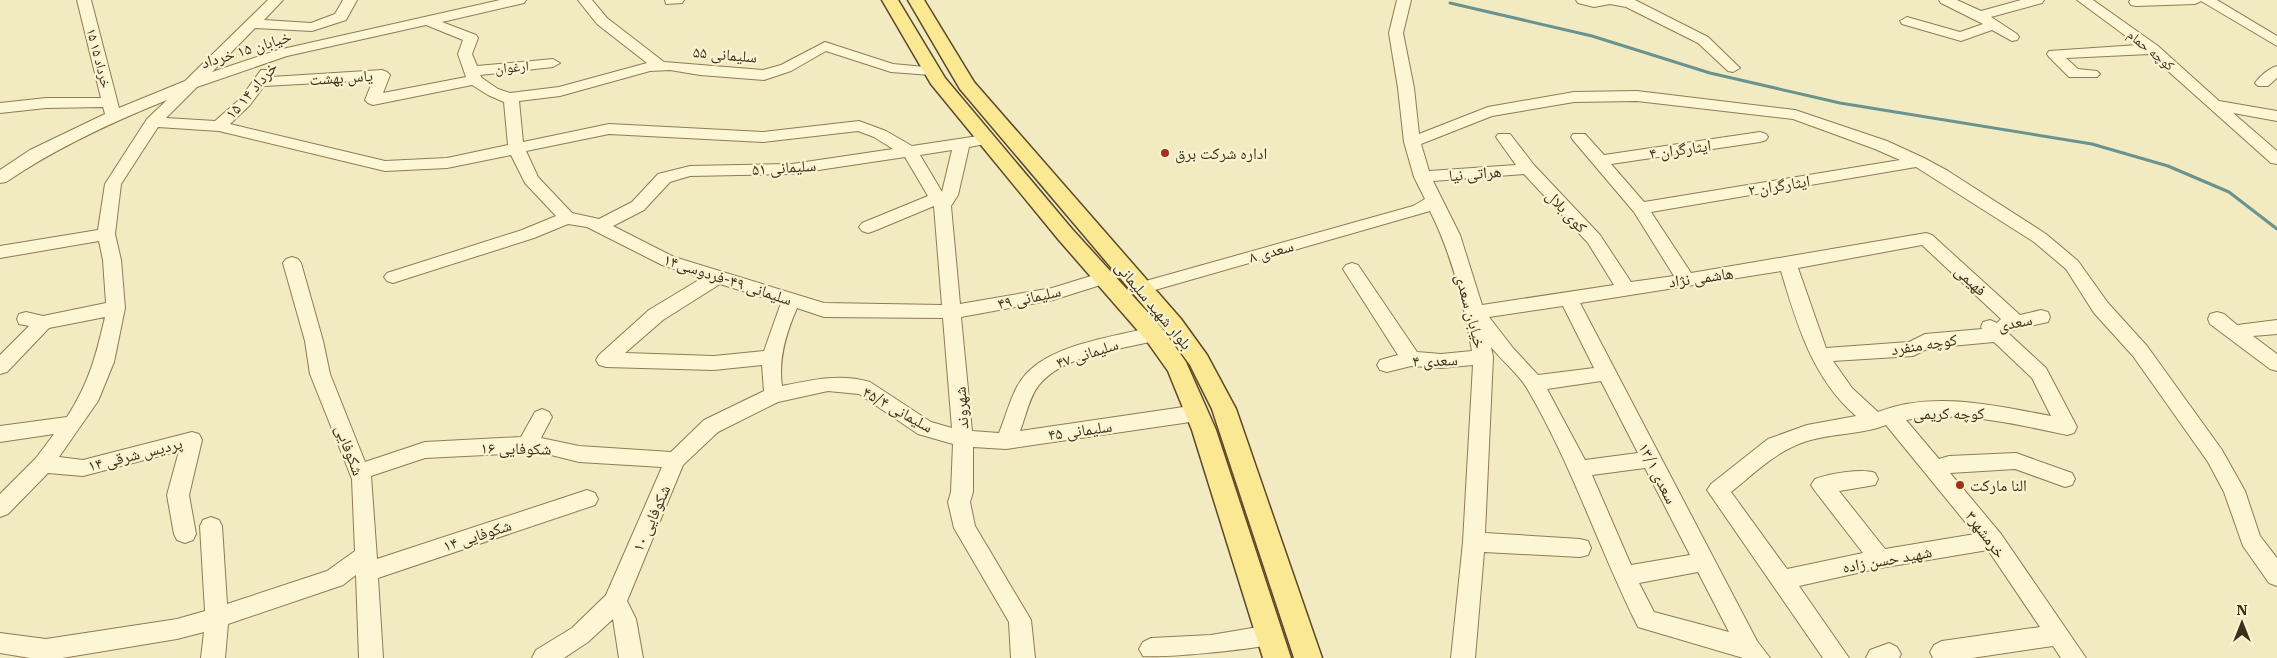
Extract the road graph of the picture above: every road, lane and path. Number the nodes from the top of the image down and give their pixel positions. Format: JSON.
{"nodes":[{"id":1,"x":84,"y":0,"type":"edge"},
{"id":2,"x":276,"y":0,"type":"edge"},
{"id":3,"x":350,"y":0,"type":"edge"},
{"id":4,"x":519,"y":0,"type":"edge"},
{"id":5,"x":585,"y":0,"type":"edge"},
{"id":6,"x":890,"y":0,"type":"edge"},
{"id":7,"x":916,"y":0,"type":"edge"},
{"id":8,"x":1404,"y":0,"type":"edge"},
{"id":9,"x":1582,"y":0,"type":"edge"},
{"id":10,"x":1946,"y":0,"type":"edge"},
{"id":11,"x":2037,"y":0,"type":"edge"},
{"id":12,"x":2084,"y":0,"type":"edge"},
{"id":13,"x":2195,"y":0,"type":"edge"},
{"id":14,"x":2207,"y":0,"type":"edge"},
{"id":15,"x":2136,"y":2,"type":"dead end"},
{"id":16,"x":1980,"y":16,"type":"junction"},
{"id":17,"x":428,"y":21,"type":"junction"},
{"id":18,"x":1907,"y":21,"type":"dead end"},
{"id":19,"x":252,"y":24,"type":"junction"},
{"id":20,"x":1994,"y":25,"type":"junction"},
{"id":21,"x":2012,"y":37,"type":"dead end"},
{"id":22,"x":2277,"y":42,"type":"edge"},
{"id":23,"x":2153,"y":49,"type":"junction"},
{"id":24,"x":283,"y":54,"type":"junction"},
{"id":25,"x":553,"y":63,"type":"dead end"},
{"id":26,"x":660,"y":66,"type":"junction"},
{"id":27,"x":1733,"y":68,"type":"dead end"},
{"id":28,"x":2277,"y":70,"type":"edge"},
{"id":29,"x":931,"y":71,"type":"junction"},
{"id":30,"x":2092,"y":74,"type":"dead end"},
{"id":31,"x":473,"y":75,"type":"junction"},
{"id":32,"x":259,"y":82,"type":"junction"},
{"id":33,"x":2263,"y":83,"type":"dead end"},
{"id":34,"x":192,"y":84,"type":"junction"},
{"id":35,"x":509,"y":98,"type":"junction"},
{"id":36,"x":2214,"y":105,"type":"junction"},
{"id":37,"x":0,"y":108,"type":"edge"},
{"id":38,"x":112,"y":109,"type":"junction"},
{"id":39,"x":2277,"y":116,"type":"edge"},
{"id":40,"x":153,"y":122,"type":"junction"},
{"id":41,"x":220,"y":126,"type":"junction"},
{"id":42,"x":1504,"y":137,"type":"dead end"},
{"id":43,"x":1579,"y":137,"type":"dead end"},
{"id":44,"x":1760,"y":137,"type":"dead end"},
{"id":45,"x":985,"y":140,"type":"junction"},
{"id":46,"x":1412,"y":142,"type":"junction"},
{"id":47,"x":961,"y":145,"type":"junction"},
{"id":48,"x":516,"y":148,"type":"junction"},
{"id":49,"x":910,"y":152,"type":"junction"},
{"id":50,"x":2277,"y":159,"type":"edge"},
{"id":51,"x":1600,"y":160,"type":"junction"},
{"id":52,"x":1918,"y":162,"type":"junction"},
{"id":53,"x":1528,"y":169,"type":"junction"},
{"id":54,"x":1,"y":176,"type":"edge"},
{"id":55,"x":1422,"y":177,"type":"junction"},
{"id":56,"x":940,"y":202,"type":"junction"},
{"id":57,"x":1433,"y":202,"type":"junction"},
{"id":58,"x":1640,"y":208,"type":"junction"},
{"id":59,"x":1402,"y":215,"type":"junction"},
{"id":60,"x":567,"y":218,"type":"junction"},
{"id":61,"x":1086,"y":225,"type":"junction"},
{"id":62,"x":599,"y":226,"type":"junction"},
{"id":63,"x":868,"y":227,"type":"dead end"},
{"id":64,"x":1447,"y":228,"type":"junction"},
{"id":65,"x":106,"y":234,"type":"junction"},
{"id":66,"x":1065,"y":234,"type":"junction"},
{"id":67,"x":1926,"y":239,"type":"joint"},
{"id":68,"x":0,"y":252,"type":"edge"},
{"id":69,"x":292,"y":263,"type":"dead end"},
{"id":70,"x":1788,"y":264,"type":"junction"},
{"id":71,"x":1352,"y":269,"type":"dead end"},
{"id":72,"x":394,"y":277,"type":"dead end"},
{"id":73,"x":718,"y":277,"type":"junction"},
{"id":74,"x":1104,"y":278,"type":"junction"},
{"id":75,"x":1686,"y":280,"type":"junction"},
{"id":76,"x":1141,"y":288,"type":"junction"},
{"id":77,"x":1626,"y":288,"type":"junction"},
{"id":78,"x":1568,"y":298,"type":"junction"},
{"id":79,"x":791,"y":300,"type":"junction"},
{"id":80,"x":116,"y":308,"type":"junction"},
{"id":81,"x":953,"y":312,"type":"junction"},
{"id":82,"x":1475,"y":313,"type":"junction"},
{"id":83,"x":2041,"y":317,"type":"dead end"},
{"id":84,"x":2217,"y":319,"type":"dead end"},
{"id":85,"x":2016,"y":322,"type":"junction"},
{"id":86,"x":2277,"y":327,"type":"edge"},
{"id":87,"x":1994,"y":331,"type":"junction"},
{"id":88,"x":2232,"y":332,"type":"junction"},
{"id":89,"x":1154,"y":334,"type":"junction"},
{"id":90,"x":1820,"y":355,"type":"junction"},
{"id":91,"x":773,"y":357,"type":"junction"},
{"id":92,"x":1483,"y":357,"type":"junction"},
{"id":93,"x":1410,"y":359,"type":"junction"},
{"id":94,"x":2277,"y":364,"type":"edge"},
{"id":95,"x":1387,"y":365,"type":"dead end"},
{"id":96,"x":0,"y":367,"type":"edge"},
{"id":97,"x":1608,"y":373,"type":"junction"},
{"id":98,"x":1534,"y":383,"type":"junction"},
{"id":99,"x":774,"y":395,"type":"junction"},
{"id":100,"x":1197,"y":413,"type":"junction"},
{"id":101,"x":542,"y":417,"type":"dead end"},
{"id":102,"x":1882,"y":418,"type":"junction"},
{"id":103,"x":74,"y":424,"type":"junction"},
{"id":104,"x":0,"y":434,"type":"edge"},
{"id":105,"x":963,"y":439,"type":"junction"},
{"id":106,"x":1006,"y":441,"type":"junction"},
{"id":107,"x":527,"y":445,"type":"junction"},
{"id":108,"x":1650,"y":459,"type":"junction"},
{"id":109,"x":675,"y":460,"type":"junction"},
{"id":110,"x":43,"y":464,"type":"junction"},
{"id":111,"x":1579,"y":469,"type":"junction"},
{"id":112,"x":1936,"y":470,"type":"junction"},
{"id":113,"x":360,"y":472,"type":"junction"},
{"id":114,"x":1868,"y":479,"type":"dead end"},
{"id":115,"x":2065,"y":479,"type":"dead end"},
{"id":116,"x":587,"y":499,"type":"dead end"},
{"id":117,"x":0,"y":508,"type":"edge"},
{"id":118,"x":212,"y":526,"type":"dead end"},
{"id":119,"x":185,"y":534,"type":"dead end"},
{"id":120,"x":1993,"y":540,"type":"junction"},
{"id":121,"x":1474,"y":542,"type":"junction"},
{"id":122,"x":1580,"y":548,"type":"dead end"},
{"id":123,"x":1880,"y":559,"type":"junction"},
{"id":124,"x":1704,"y":562,"type":"junction"},
{"id":125,"x":367,"y":563,"type":"junction"},
{"id":126,"x":1624,"y":576,"type":"junction"},
{"id":127,"x":2277,"y":576,"type":"edge"},
{"id":128,"x":1781,"y":580,"type":"junction"},
{"id":129,"x":615,"y":602,"type":"junction"},
{"id":130,"x":217,"y":618,"type":"junction"},
{"id":131,"x":1270,"y":635,"type":"junction"},
{"id":132,"x":2058,"y":635,"type":"junction"},
{"id":133,"x":0,"y":643,"type":"edge"},
{"id":134,"x":1151,"y":649,"type":"dead end"},
{"id":135,"x":1753,"y":653,"type":"edge"},
{"id":136,"x":213,"y":658,"type":"edge"},
{"id":137,"x":371,"y":658,"type":"edge"},
{"id":138,"x":544,"y":658,"type":"edge"},
{"id":139,"x":631,"y":658,"type":"edge"},
{"id":140,"x":1023,"y":658,"type":"edge"},
{"id":141,"x":1277,"y":658,"type":"edge"},
{"id":142,"x":1308,"y":658,"type":"edge"},
{"id":143,"x":1463,"y":658,"type":"edge"},
{"id":144,"x":1836,"y":658,"type":"edge"},
{"id":145,"x":1946,"y":658,"type":"edge"},
{"id":146,"x":2074,"y":658,"type":"edge"}],
"edges":[{"from":1,"to":38,"type":"street","name":"۱۵ خرداد ۱۵"},
{"from":2,"to":19,"type":"street"},
{"from":3,"to":19,"type":"street"},
{"from":4,"to":17,"type":"street","name":"خیابان ۱۵ خرداد"},
{"from":5,"to":26,"type":"street"},
{"from":6,"to":29,"type":"main road","name":"بلوار شهید سلیمانی"},
{"from":7,"to":61,"type":"main road","name":"بلوار شهید سلیمانی"},
{"from":8,"to":46,"type":"street","name":"خیابان سعدی"},
{"from":9,"to":27,"type":"street"},
{"from":10,"to":16,"type":"street"},
{"from":11,"to":16,"type":"street"},
{"from":12,"to":23,"type":"street","name":"کوچه حمام"},
{"from":13,"to":15,"type":"street"},
{"from":14,"to":22,"type":"street"},
{"from":16,"to":20,"type":"street"},
{"from":17,"to":24,"type":"street","name":"خیابان ۱۵ خرداد"},
{"from":17,"to":31,"type":"street"},
{"from":18,"to":20,"type":"street"},
{"from":19,"to":34,"type":"street"},
{"from":20,"to":21,"type":"street"},
{"from":23,"to":30,"type":"street"},
{"from":23,"to":36,"type":"street","name":"کوچه حمام"},
{"from":24,"to":32,"type":"street","name":"۱۵ خرداد ۱۴"},
{"from":24,"to":34,"type":"street","name":"خیابان ۱۵ خرداد"},
{"from":25,"to":31,"type":"street","name":"ارغوان"},
{"from":26,"to":29,"type":"street","name":"سلیمانی ۵۵"},
{"from":26,"to":35,"type":"street","name":"سلیمانی ۵۵"},
{"from":28,"to":33,"type":"street"},
{"from":29,"to":45,"type":"main road","name":"بلوار شهید سلیمانی"},
{"from":31,"to":32,"type":"street","name":"یاس بهشت"},
{"from":31,"to":35,"type":"street"},
{"from":32,"to":41,"type":"street","name":"۱۵ خرداد ۱۴"},
{"from":34,"to":38,"type":"street","name":"خیابان ۱۵ خرداد"},
{"from":34,"to":40,"type":"street"},
{"from":35,"to":48,"type":"street"},
{"from":36,"to":39,"type":"street"},
{"from":36,"to":50,"type":"street","name":"کوچه حمام"},
{"from":37,"to":38,"type":"street"},
{"from":38,"to":54,"type":"street","name":"خیابان ۱۵ خرداد"},
{"from":40,"to":41,"type":"street"},
{"from":40,"to":65,"type":"street"},
{"from":41,"to":48,"type":"street"},
{"from":42,"to":53,"type":"street","name":"کوی بلال"},
{"from":43,"to":51,"type":"street"},
{"from":44,"to":51,"type":"street","name":"ایثارگران ۴"},
{"from":45,"to":47,"type":"street","name":"سلیمانی ۵۱"},
{"from":45,"to":66,"type":"main road","name":"بلوار شهید سلیمانی"},
{"from":46,"to":52,"type":"street"},
{"from":46,"to":55,"type":"street","name":"خیابان سعدی"},
{"from":47,"to":49,"type":"street","name":"سلیمانی ۵۱"},
{"from":47,"to":56,"type":"street"},
{"from":48,"to":49,"type":"street"},
{"from":48,"to":60,"type":"street"},
{"from":49,"to":56,"type":"street","name":"شهروند"},
{"from":49,"to":62,"type":"street","name":"سلیمانی ۵۱"},
{"from":51,"to":58,"type":"street"},
{"from":52,"to":58,"type":"street","name":"ایثارگران ۲"},
{"from":52,"to":127,"type":"street"},
{"from":53,"to":55,"type":"street","name":"هراتی نیا"},
{"from":53,"to":77,"type":"street","name":"کوی بلال"},
{"from":55,"to":57,"type":"street","name":"خیابان سعدی"},
{"from":56,"to":63,"type":"street"},
{"from":56,"to":81,"type":"street","name":"شهروند"},
{"from":57,"to":59,"type":"street","name":"سعدی ۸"},
{"from":57,"to":64,"type":"street","name":"خیابان سعدی"},
{"from":58,"to":75,"type":"street"},
{"from":59,"to":64,"type":"street"},
{"from":59,"to":76,"type":"street","name":"سعدی ۸"},
{"from":60,"to":62,"type":"street","name":"سلیمانی ۴۹-فردوسی۱۴"},
{"from":60,"to":72,"type":"street"},
{"from":61,"to":66,"type":"main road"},
{"from":61,"to":76,"type":"main road","name":"بلوار شهید سلیمانی"},
{"from":62,"to":73,"type":"street","name":"سلیمانی ۴۹-فردوسی۱۴"},
{"from":64,"to":82,"type":"street","name":"خیابان سعدی"},
{"from":65,"to":68,"type":"street"},
{"from":65,"to":80,"type":"street"},
{"from":66,"to":74,"type":"main road","name":"بلوار شهید سلیمانی"},
{"from":67,"to":70,"type":"street","name":"هاشمی نژاد"},
{"from":67,"to":85,"type":"street","name":"فهیمی"},
{"from":69,"to":113,"type":"street","name":"شکوفایی"},
{"from":70,"to":75,"type":"street","name":"هاشمی نژاد"},
{"from":70,"to":90,"type":"street"},
{"from":71,"to":93,"type":"street"},
{"from":73,"to":79,"type":"street","name":"سلیمانی ۴۹-فردوسی۱۴"},
{"from":73,"to":91,"type":"street"},
{"from":74,"to":81,"type":"street","name":"سلیمانی ۴۹"},
{"from":74,"to":89,"type":"main road","name":"بلوار شهید سلیمانی"},
{"from":75,"to":77,"type":"street","name":"هاشمی نژاد"},
{"from":76,"to":142,"type":"main road","name":"بلوار شهید سلیمانی"},
{"from":77,"to":78,"type":"street","name":"هاشمی نژاد"},
{"from":78,"to":82,"type":"street","name":"هاشمی نژاد"},
{"from":78,"to":97,"type":"street","name":"سعدی ۱۳/۱"},
{"from":79,"to":81,"type":"street","name":"سلیمانی ۴۹-فردوسی۱۴"},
{"from":79,"to":91,"type":"street"},
{"from":80,"to":96,"type":"street"},
{"from":80,"to":103,"type":"street"},
{"from":81,"to":105,"type":"street","name":"شهروند"},
{"from":82,"to":92,"type":"street","name":"خیابان سعدی"},
{"from":82,"to":98,"type":"street"},
{"from":83,"to":85,"type":"street","name":"سعدی"},
{"from":84,"to":88,"type":"street"},
{"from":85,"to":87,"type":"street","name":"سعدی"},
{"from":86,"to":88,"type":"street"},
{"from":87,"to":90,"type":"street","name":"کوچه منفرد"},
{"from":87,"to":102,"type":"street","name":"کوچه کریمی"},
{"from":88,"to":94,"type":"street"},
{"from":89,"to":100,"type":"main road","name":"بلوار شهید سلیمانی"},
{"from":89,"to":106,"type":"street","name":"سلیمانی ۴۷"},
{"from":90,"to":102,"type":"street"},
{"from":91,"to":99,"type":"street"},
{"from":92,"to":93,"type":"street","name":"سعدی ۴"},
{"from":92,"to":121,"type":"street","name":"خیابان سعدی"},
{"from":93,"to":95,"type":"street","name":"سعدی ۴"},
{"from":97,"to":98,"type":"street"},
{"from":97,"to":108,"type":"street","name":"سعدی ۱۳/۱"},
{"from":98,"to":111,"type":"street"},
{"from":99,"to":105,"type":"street","name":"سلیمانی ۴۵/۴"},
{"from":99,"to":109,"type":"street","name":"شکوفایی ۱۰"},
{"from":100,"to":106,"type":"street","name":"سلیمانی ۴۵"},
{"from":100,"to":131,"type":"main road","name":"بلوار شهید سلیمانی"},
{"from":101,"to":107,"type":"street"},
{"from":102,"to":112,"type":"street","name":"خرمشهر۳"},
{"from":102,"to":128,"type":"street"},
{"from":103,"to":104,"type":"street"},
{"from":103,"to":110,"type":"street"},
{"from":105,"to":106,"type":"street","name":"سلیمانی ۴۵"},
{"from":105,"to":140,"type":"street","name":"شهروند"},
{"from":107,"to":109,"type":"street","name":"شکوفایی ۱۶"},
{"from":107,"to":113,"type":"street","name":"شکوفایی ۱۶"},
{"from":108,"to":111,"type":"street"},
{"from":108,"to":124,"type":"street","name":"سعدی ۱۳/۱"},
{"from":109,"to":129,"type":"street","name":"شکوفایی ۱۰"},
{"from":110,"to":117,"type":"street"},
{"from":110,"to":119,"type":"street","name":"پردیس شرقی ۱۴"},
{"from":111,"to":126,"type":"street"},
{"from":112,"to":115,"type":"street"},
{"from":112,"to":120,"type":"street","name":"خرمشهر۳"},
{"from":113,"to":125,"type":"street","name":"شکوفایی"},
{"from":114,"to":123,"type":"street"},
{"from":116,"to":125,"type":"street","name":"شکوفایی ۱۴"},
{"from":118,"to":130,"type":"street"},
{"from":120,"to":123,"type":"street","name":"شهید حسن زاده"},
{"from":120,"to":132,"type":"street","name":"خرمشهر۳"},
{"from":121,"to":122,"type":"street"},
{"from":121,"to":143,"type":"street","name":"خیابان سعدی"},
{"from":123,"to":128,"type":"street","name":"شهید حسن زاده"},
{"from":124,"to":126,"type":"street"},
{"from":124,"to":135,"type":"street","name":"سعدی ۱۳/۱"},
{"from":125,"to":130,"type":"street","name":"شکوفایی ۱۴"},
{"from":125,"to":137,"type":"street","name":"شکوفایی"},
{"from":126,"to":135,"type":"street"},
{"from":128,"to":144,"type":"street"},
{"from":129,"to":138,"type":"street","name":"شکوفایی ۱۰"},
{"from":129,"to":139,"type":"street"},
{"from":130,"to":133,"type":"street","name":"شکوفایی ۱۴"},
{"from":130,"to":136,"type":"street"},
{"from":131,"to":134,"type":"street"},
{"from":131,"to":141,"type":"main road","name":"بلوار شهید سلیمانی"},
{"from":132,"to":145,"type":"street"},
{"from":132,"to":146,"type":"street","name":"خرمشهر۳"}]}
